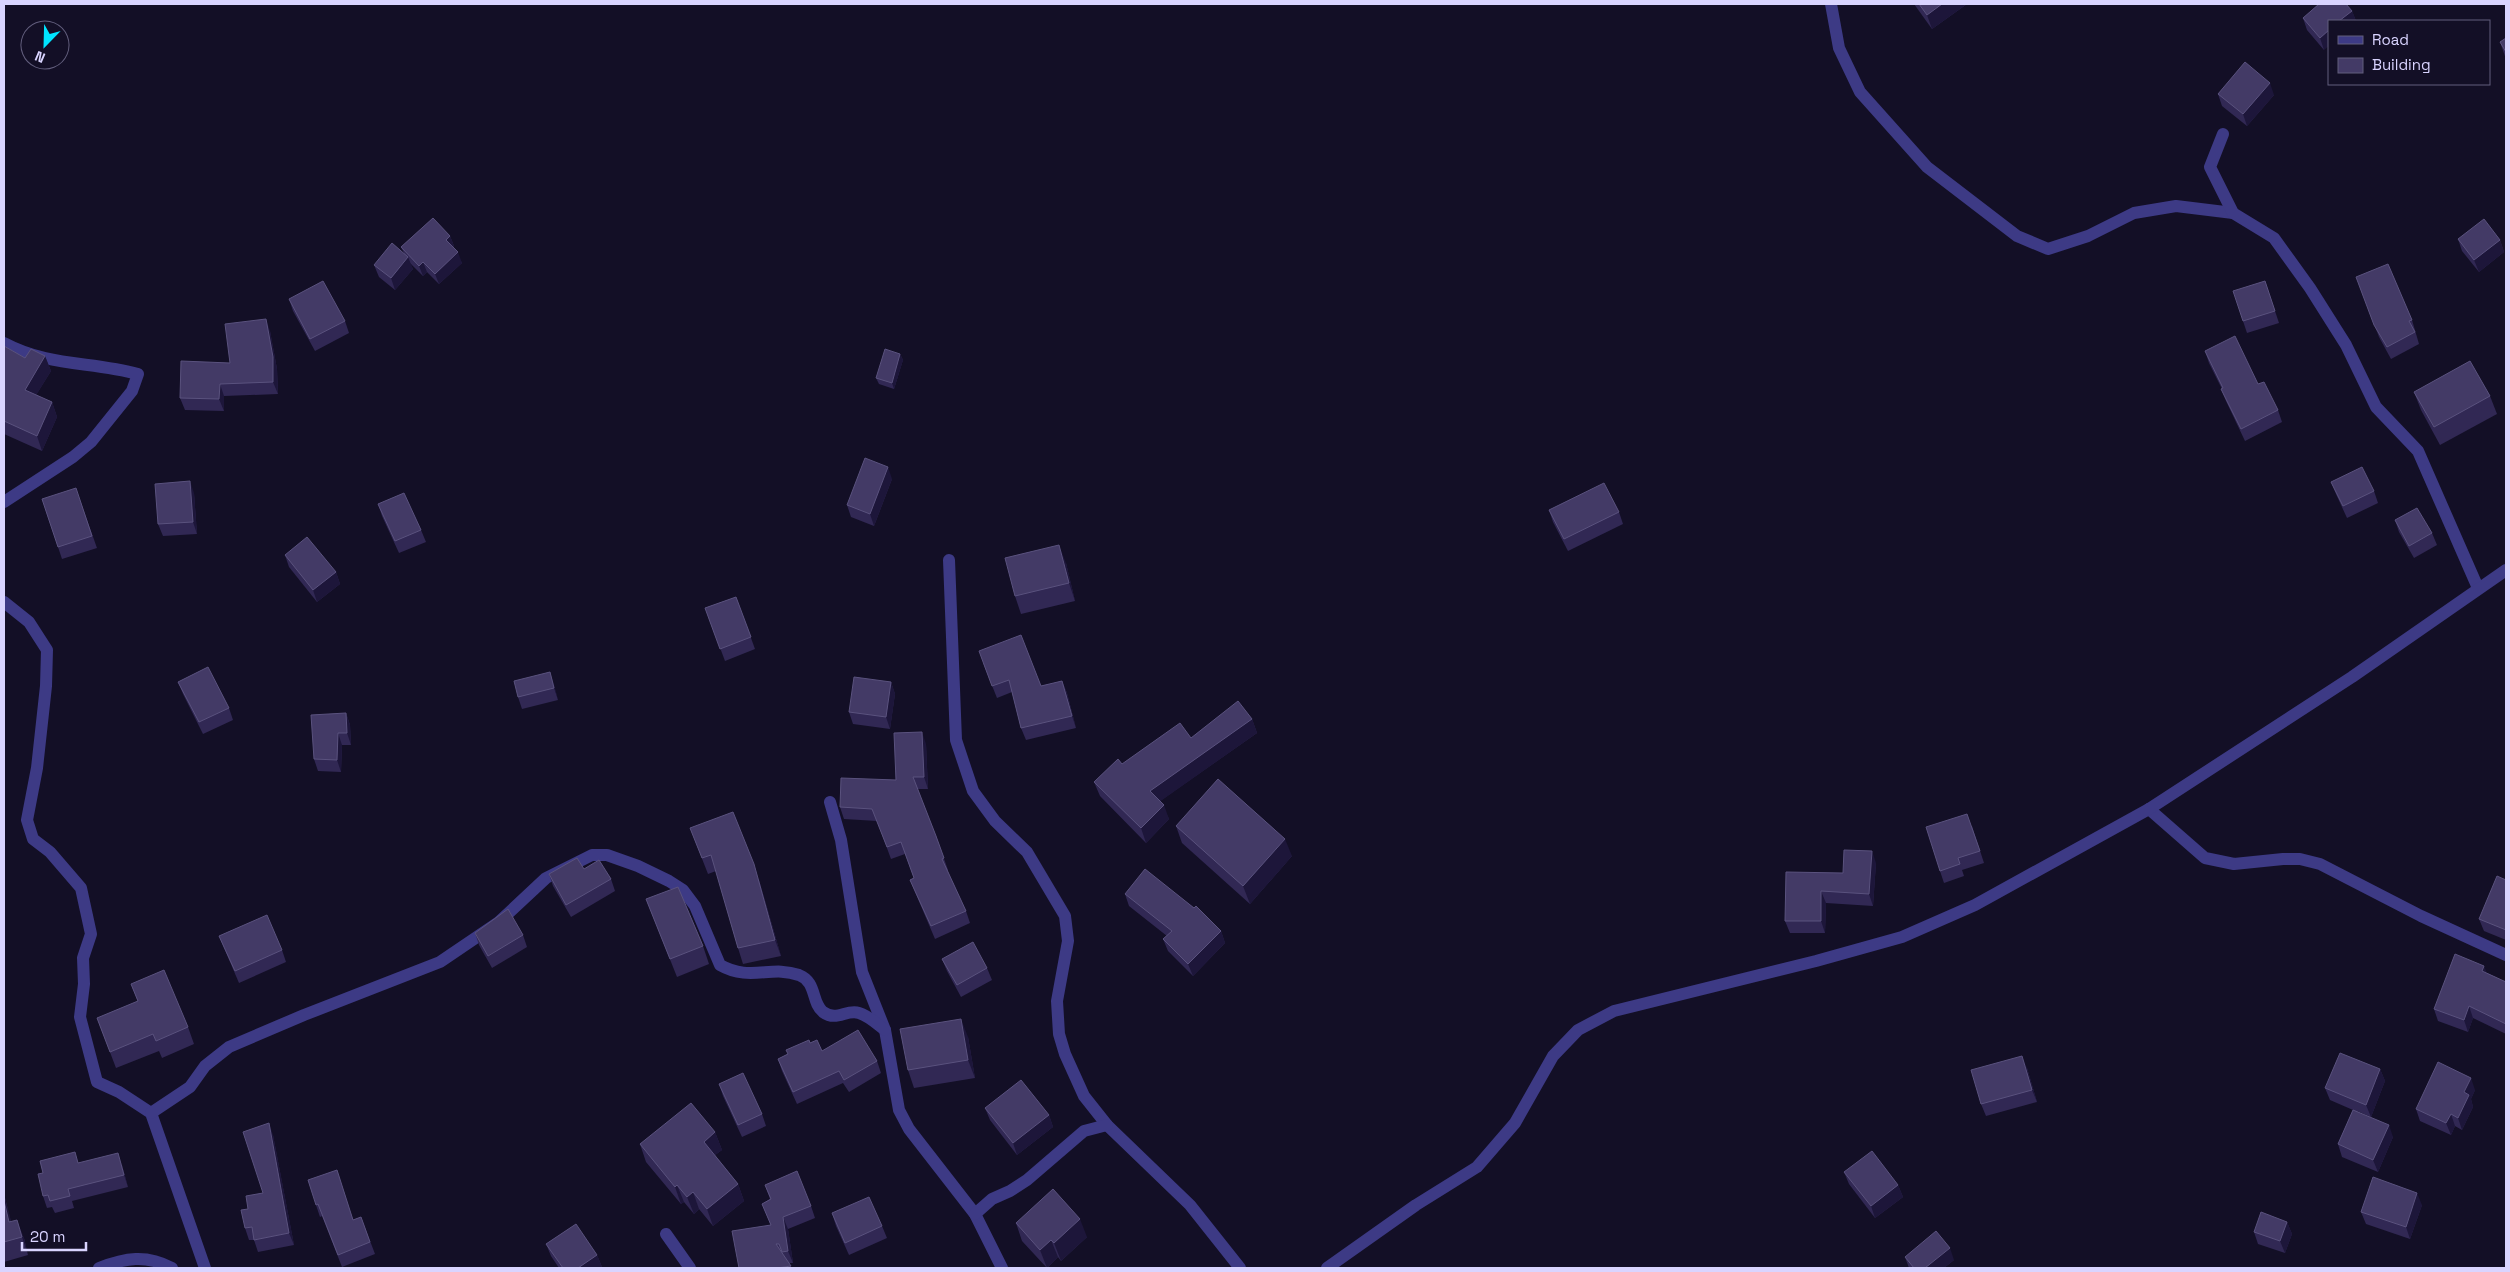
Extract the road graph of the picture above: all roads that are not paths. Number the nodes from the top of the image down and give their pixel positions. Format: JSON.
{"nodes":[{"id":1,"x":1831,"y":4,"type":"edge"},
{"id":2,"x":2223,"y":134,"type":"dead end"},
{"id":3,"x":2233,"y":213,"type":"junction"},
{"id":4,"x":4,"y":343,"type":"edge"},
{"id":5,"x":4,"y":502,"type":"edge"},
{"id":6,"x":949,"y":560,"type":"dead end"},
{"id":7,"x":2506,"y":570,"type":"edge"},
{"id":8,"x":2478,"y":588,"type":"junction"},
{"id":9,"x":4,"y":602,"type":"edge"},
{"id":10,"x":830,"y":802,"type":"dead end"},
{"id":11,"x":2149,"y":809,"type":"junction"},
{"id":12,"x":2506,"y":955,"type":"edge"},
{"id":13,"x":885,"y":1030,"type":"junction"},
{"id":14,"x":151,"y":1113,"type":"junction"},
{"id":15,"x":1108,"y":1125,"type":"junction"},
{"id":16,"x":975,"y":1214,"type":"junction"},
{"id":17,"x":666,"y":1234,"type":"dead end"},
{"id":18,"x":99,"y":1268,"type":"edge"},
{"id":19,"x":172,"y":1268,"type":"edge"},
{"id":20,"x":205,"y":1268,"type":"edge"},
{"id":21,"x":690,"y":1268,"type":"edge"},
{"id":22,"x":1002,"y":1268,"type":"edge"},
{"id":23,"x":1240,"y":1268,"type":"edge"},
{"id":24,"x":1326,"y":1268,"type":"edge"}],
"edges":[{"from":1,"to":3,"type":"street"},
{"from":2,"to":3,"type":"street"},
{"from":3,"to":8,"type":"street"},
{"from":4,"to":5,"type":"street"},
{"from":6,"to":15,"type":"street"},
{"from":7,"to":8,"type":"street"},
{"from":8,"to":11,"type":"street"},
{"from":9,"to":14,"type":"street"},
{"from":10,"to":13,"type":"street"},
{"from":11,"to":12,"type":"street"},
{"from":11,"to":24,"type":"street"},
{"from":13,"to":14,"type":"street"},
{"from":13,"to":16,"type":"street"},
{"from":14,"to":20,"type":"street"},
{"from":15,"to":16,"type":"street"},
{"from":15,"to":23,"type":"street"},
{"from":16,"to":22,"type":"street"},
{"from":17,"to":21,"type":"street"},
{"from":18,"to":19,"type":"street"}]}
